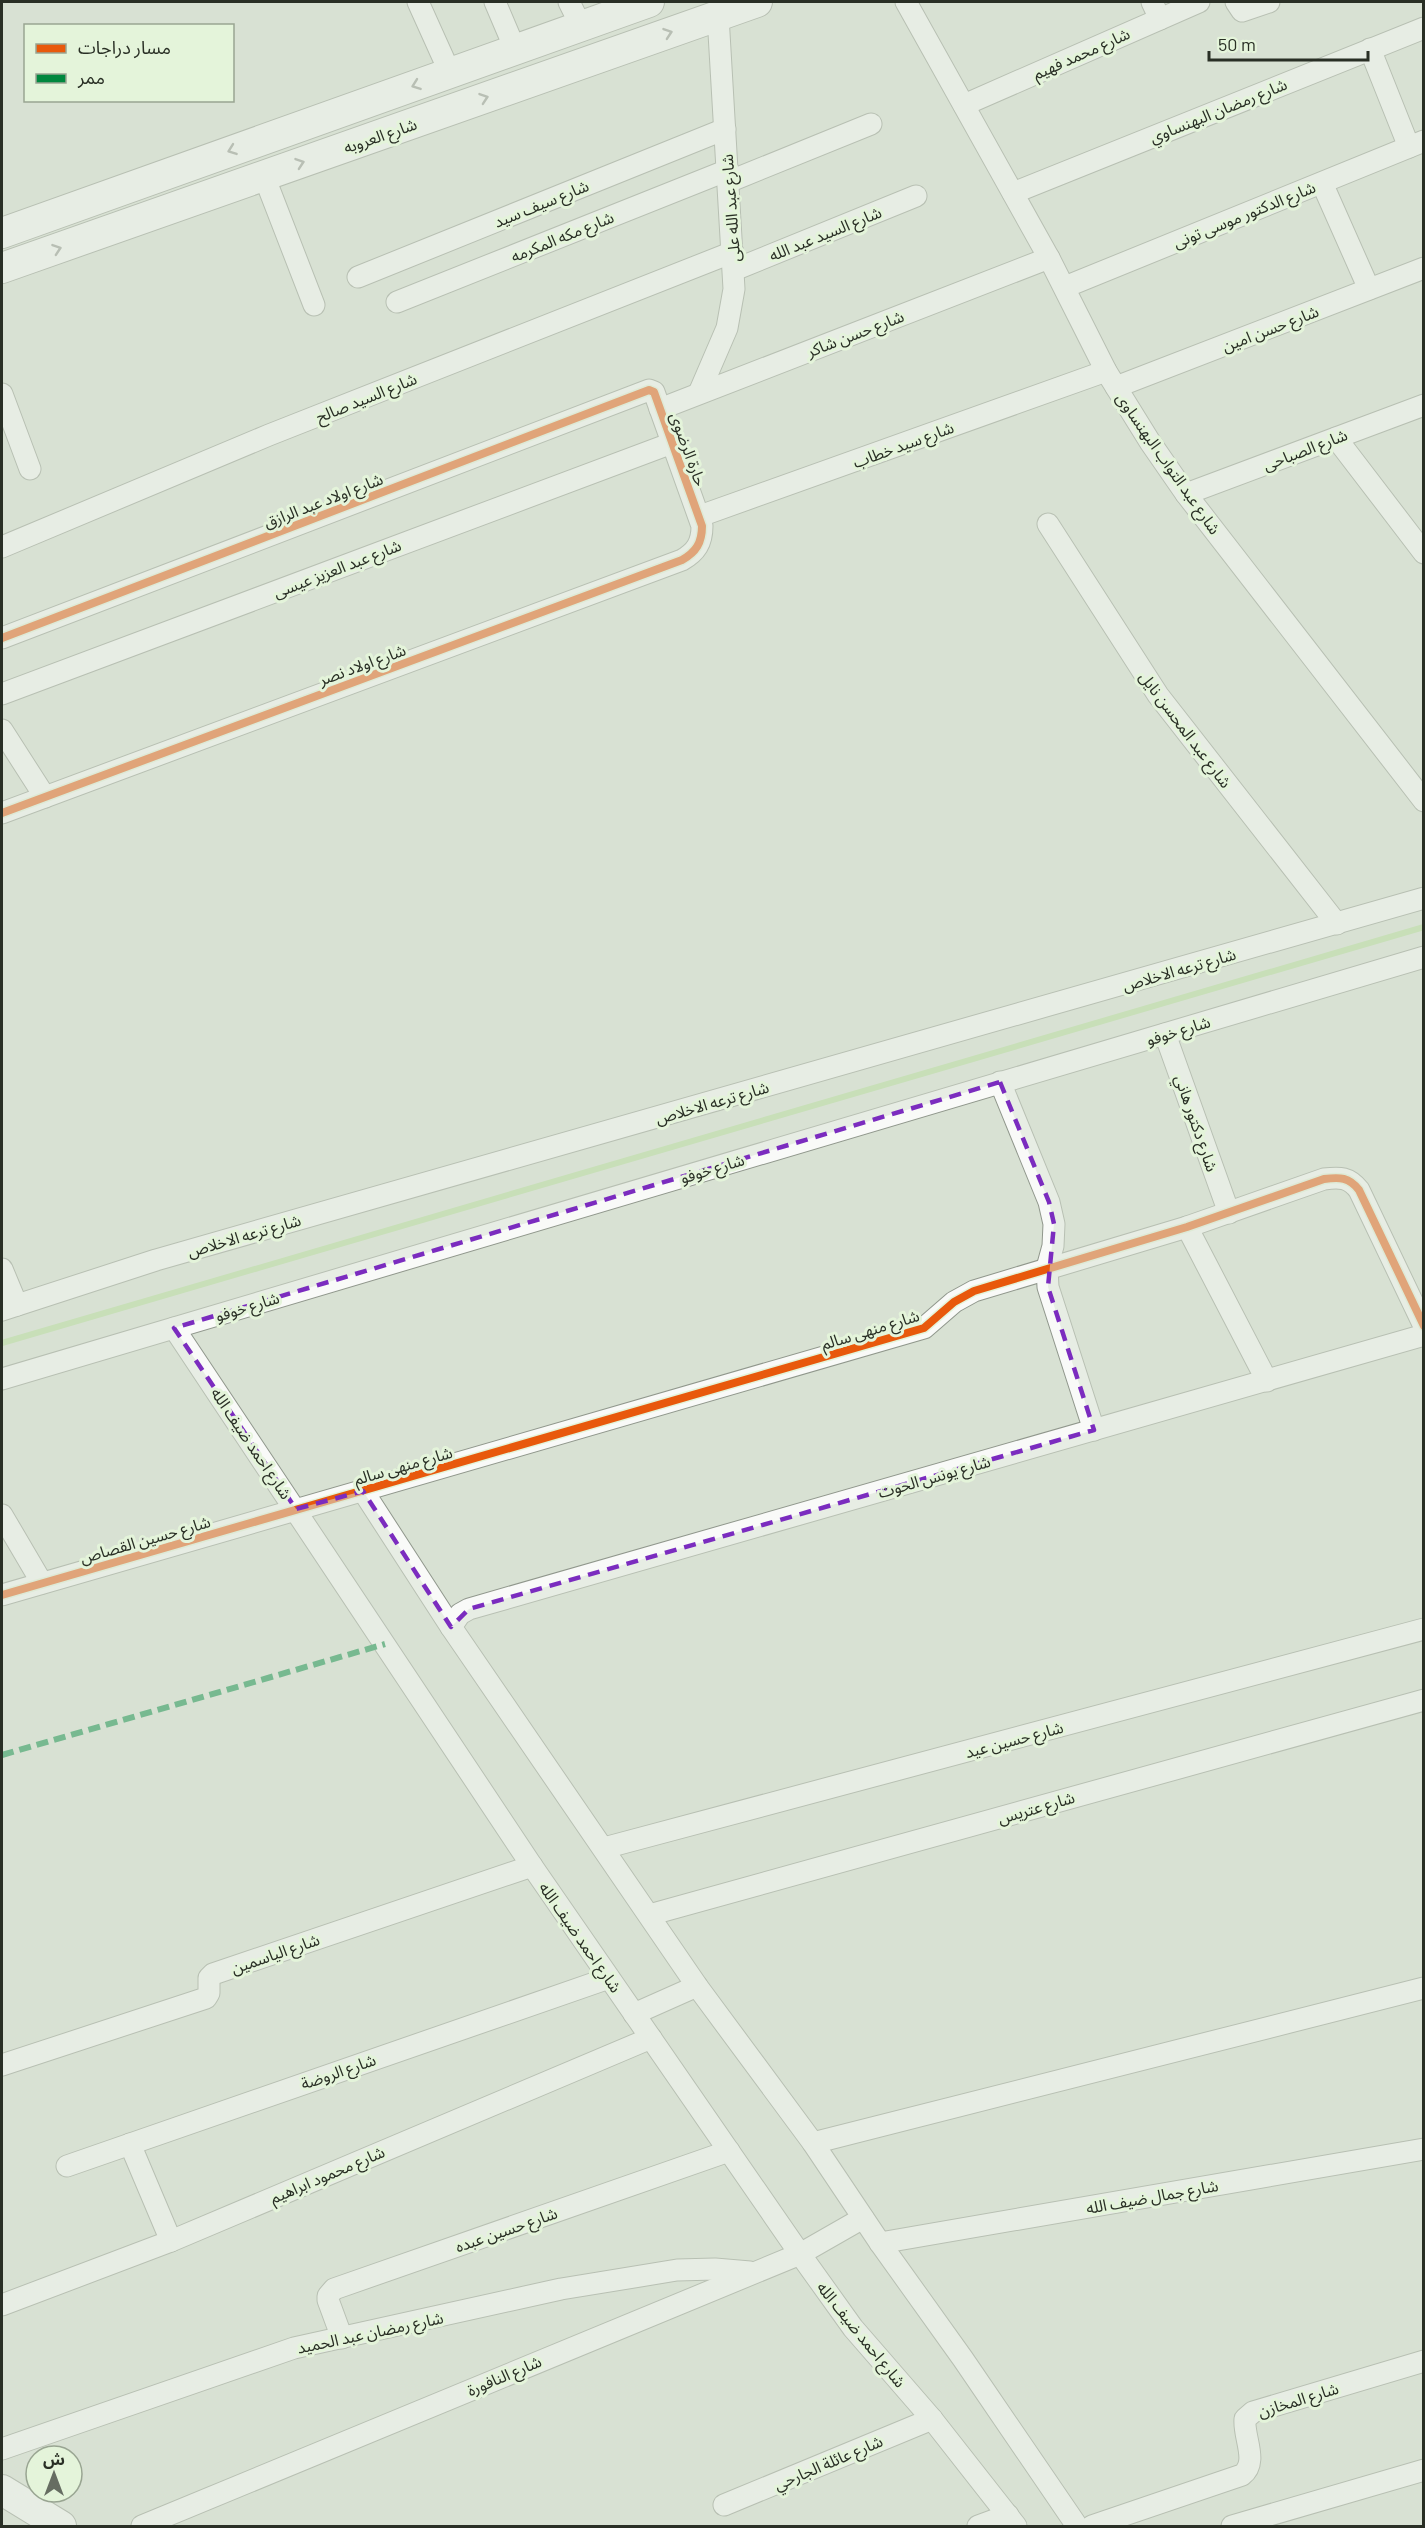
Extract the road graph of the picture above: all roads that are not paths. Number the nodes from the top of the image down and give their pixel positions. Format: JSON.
{"nodes":[{"id":1,"x":418,"y":2,"type":"edge"},
{"id":2,"x":495,"y":2,"type":"edge"},
{"id":3,"x":649,"y":2,"type":"edge"},
{"id":4,"x":758,"y":2,"type":"edge"},
{"id":5,"x":906,"y":2,"type":"edge"},
{"id":6,"x":1199,"y":2,"type":"edge"},
{"id":7,"x":1236,"y":2,"type":"edge"},
{"id":8,"x":1269,"y":2,"type":"edge"},
{"id":9,"x":1156,"y":10,"type":"edge"},
{"id":10,"x":575,"y":14,"type":"edge"},
{"id":11,"x":718,"y":16,"type":"junction"},
{"id":12,"x":1424,"y":28,"type":"edge"},
{"id":13,"x":515,"y":49,"type":"junction"},
{"id":14,"x":1370,"y":49,"type":"junction"},
{"id":15,"x":450,"y":72,"type":"junction"},
{"id":16,"x":964,"y":105,"type":"junction"},
{"id":17,"x":871,"y":124,"type":"dead end"},
{"id":18,"x":725,"y":129,"type":"junction"},
{"id":19,"x":1416,"y":144,"type":"edge"},
{"id":20,"x":264,"y":176,"type":"junction"},
{"id":21,"x":728,"y":176,"type":"junction"},
{"id":22,"x":1322,"y":183,"type":"junction"},
{"id":23,"x":1013,"y":193,"type":"junction"},
{"id":24,"x":916,"y":196,"type":"dead end"},
{"id":25,"x":2,"y":233,"type":"edge"},
{"id":26,"x":1049,"y":258,"type":"junction"},
{"id":27,"x":733,"y":261,"type":"junction"},
{"id":28,"x":2,"y":268,"type":"edge"},
{"id":29,"x":1424,"y":268,"type":"edge"},
{"id":30,"x":358,"y":278,"type":"dead end"},
{"id":31,"x":1065,"y":287,"type":"junction"},
{"id":32,"x":1369,"y":290,"type":"junction"},
{"id":33,"x":397,"y":303,"type":"dead end"},
{"id":34,"x":314,"y":305,"type":"dead end"},
{"id":35,"x":1111,"y":379,"type":"junction"},
{"id":36,"x":699,"y":393,"type":"junction"},
{"id":37,"x":2,"y":394,"type":"edge"},
{"id":38,"x":657,"y":400,"type":"junction"},
{"id":39,"x":1424,"y":405,"type":"edge"},
{"id":40,"x":1336,"y":438,"type":"junction"},
{"id":41,"x":672,"y":442,"type":"junction"},
{"id":42,"x":30,"y":469,"type":"dead end"},
{"id":43,"x":1186,"y":494,"type":"junction"},
{"id":44,"x":700,"y":516,"type":"junction"},
{"id":45,"x":1048,"y":524,"type":"dead end"},
{"id":46,"x":2,"y":547,"type":"edge"},
{"id":47,"x":1424,"y":553,"type":"edge"},
{"id":48,"x":2,"y":638,"type":"edge"},
{"id":49,"x":2,"y":694,"type":"edge"},
{"id":50,"x":5,"y":743,"type":"edge"},
{"id":51,"x":45,"y":797,"type":"junction"},
{"id":52,"x":1424,"y":801,"type":"edge"},
{"id":53,"x":2,"y":813,"type":"edge"},
{"id":54,"x":1424,"y":898,"type":"edge"},
{"id":55,"x":1336,"y":924,"type":"junction"},
{"id":56,"x":1424,"y":957,"type":"edge"},
{"id":57,"x":1165,"y":1034,"type":"junction"},
{"id":58,"x":1000,"y":1082,"type":"junction"},
{"id":59,"x":1229,"y":1213,"type":"junction"},
{"id":60,"x":1187,"y":1227,"type":"junction"},
{"id":61,"x":1047,"y":1268,"type":"junction"},
{"id":62,"x":2,"y":1269,"type":"edge"},
{"id":63,"x":9,"y":1308,"type":"edge"},
{"id":64,"x":1424,"y":1326,"type":"edge"},
{"id":65,"x":174,"y":1328,"type":"junction"},
{"id":66,"x":1424,"y":1335,"type":"edge"},
{"id":67,"x":2,"y":1379,"type":"edge"},
{"id":68,"x":1267,"y":1382,"type":"junction"},
{"id":69,"x":1094,"y":1430,"type":"junction"},
{"id":70,"x":363,"y":1491,"type":"junction"},
{"id":71,"x":296,"y":1509,"type":"junction"},
{"id":72,"x":2,"y":1515,"type":"edge"},
{"id":73,"x":42,"y":1583,"type":"junction"},
{"id":74,"x":2,"y":1595,"type":"edge"},
{"id":75,"x":451,"y":1627,"type":"junction"},
{"id":76,"x":1424,"y":1629,"type":"edge"},
{"id":77,"x":1424,"y":1700,"type":"edge"},
{"id":78,"x":604,"y":1848,"type":"junction"},
{"id":79,"x":532,"y":1866,"type":"junction"},
{"id":80,"x":649,"y":1915,"type":"junction"},
{"id":81,"x":609,"y":1977,"type":"junction"},
{"id":82,"x":697,"y":1986,"type":"junction"},
{"id":83,"x":1424,"y":1988,"type":"edge"},
{"id":84,"x":634,"y":2014,"type":"junction"},
{"id":85,"x":651,"y":2038,"type":"junction"},
{"id":86,"x":2,"y":2065,"type":"edge"},
{"id":87,"x":813,"y":2143,"type":"junction"},
{"id":88,"x":130,"y":2144,"type":"junction"},
{"id":89,"x":1424,"y":2149,"type":"edge"},
{"id":90,"x":729,"y":2151,"type":"junction"},
{"id":91,"x":67,"y":2166,"type":"dead end"},
{"id":92,"x":863,"y":2218,"type":"junction"},
{"id":93,"x":171,"y":2241,"type":"junction"},
{"id":94,"x":880,"y":2243,"type":"junction"},
{"id":95,"x":800,"y":2254,"type":"junction"},
{"id":96,"x":752,"y":2272,"type":"junction"},
{"id":97,"x":2,"y":2305,"type":"edge"},
{"id":98,"x":342,"y":2338,"type":"junction"},
{"id":99,"x":1424,"y":2361,"type":"edge"},
{"id":100,"x":932,"y":2419,"type":"junction"},
{"id":101,"x":2,"y":2449,"type":"edge"},
{"id":102,"x":1424,"y":2470,"type":"edge"},
{"id":103,"x":2,"y":2490,"type":"edge"},
{"id":104,"x":724,"y":2505,"type":"dead end"},
{"id":105,"x":1012,"y":2521,"type":"edge"},
{"id":106,"x":51,"y":2523,"type":"edge"},
{"id":107,"x":142,"y":2526,"type":"edge"},
{"id":108,"x":978,"y":2526,"type":"edge"},
{"id":109,"x":1077,"y":2526,"type":"edge"},
{"id":110,"x":1092,"y":2526,"type":"edge"},
{"id":111,"x":1232,"y":2526,"type":"edge"}],
"edges":[{"from":1,"to":15,"type":"street"},
{"from":2,"to":13,"type":"street"},
{"from":3,"to":10,"type":"street"},
{"from":4,"to":11,"type":"street","name":"شارع العروبه"},
{"from":5,"to":16,"type":"street","name":"شارع عبد التواب البهنساوى"},
{"from":6,"to":9,"type":"street","name":"شارع محمد فهيم"},
{"from":7,"to":8,"type":"street"},
{"from":9,"to":16,"type":"street","name":"شارع محمد فهيم"},
{"from":10,"to":13,"type":"street"},
{"from":11,"to":18,"type":"street","name":"شارع عبد الله على"},
{"from":20,"to":11,"type":"street","name":"شارع العروبه","one_way":true},
{"from":12,"to":14,"type":"street","name":"شارع رمضان البهنساوي"},
{"from":13,"to":15,"type":"street"},
{"from":14,"to":19,"type":"street"},
{"from":14,"to":23,"type":"street","name":"شارع رمضان البهنساوي"},
{"from":15,"to":25,"type":"street","one_way":true},
{"from":16,"to":23,"type":"street","name":"شارع عبد التواب البهنساوى"},
{"from":17,"to":21,"type":"street","name":"شارع مكه المكرمه"},
{"from":18,"to":21,"type":"street","name":"شارع عبد الله على"},
{"from":18,"to":30,"type":"street","name":"شارع سيف سيد"},
{"from":19,"to":22,"type":"street","name":"شارع الدكتور موسى تونى"},
{"from":28,"to":20,"type":"street","name":"شارع العروبه","one_way":true},
{"from":20,"to":34,"type":"street"},
{"from":21,"to":27,"type":"street","name":"شارع عبد الله على"},
{"from":21,"to":33,"type":"street","name":"شارع مكه المكرمه"},
{"from":22,"to":31,"type":"street","name":"شارع الدكتور موسى تونى"},
{"from":22,"to":32,"type":"street"},
{"from":23,"to":26,"type":"street","name":"شارع عبد التواب البهنساوى"},
{"from":24,"to":27,"type":"street","name":"شارع السيد عبد الله"},
{"from":26,"to":31,"type":"street","name":"شارع عبد التواب البهنساوى"},
{"from":26,"to":36,"type":"street","name":"شارع حسن شاكر"},
{"from":27,"to":36,"type":"street","name":"شارع عبد الله على"},
{"from":27,"to":46,"type":"street","name":"شارع السيد صالح"},
{"from":29,"to":32,"type":"street","name":"شارع حسن امين"},
{"from":31,"to":35,"type":"street","name":"شارع عبد التواب البهنساوى"},
{"from":32,"to":35,"type":"street","name":"شارع حسن امين"},
{"from":35,"to":43,"type":"street","name":"شارع عبد التواب البهنساوى"},
{"from":35,"to":44,"type":"street","name":"شارع سيد خطاب"},
{"from":36,"to":38,"type":"street","name":"شارع حسن شاكر"},
{"from":37,"to":42,"type":"street"},
{"from":38,"to":41,"type":"street","name":"حارة الرضوى"},
{"from":38,"to":48,"type":"street","name":"شارع اولاد عبد الرازق"},
{"from":39,"to":40,"type":"street","name":"شارع الصباحى"},
{"from":40,"to":43,"type":"street","name":"شارع الصباحى"},
{"from":40,"to":47,"type":"street"},
{"from":41,"to":44,"type":"street","name":"حارة الرضوى"},
{"from":41,"to":49,"type":"street","name":"شارع عبد العزيز عيسى"},
{"from":43,"to":52,"type":"street","name":"شارع عبد التواب البهنساوى"},
{"from":44,"to":51,"type":"street","name":"شارع اولاد نصر"},
{"from":45,"to":55,"type":"street","name":"شارع عبد المحسن نايل"},
{"from":50,"to":51,"type":"street"},
{"from":51,"to":53,"type":"street","name":"شارع اولاد نصر"},
{"from":54,"to":55,"type":"street","name":"شارع ترعه الاخلاص"},
{"from":55,"to":63,"type":"street","name":"شارع ترعه الاخلاص"},
{"from":56,"to":57,"type":"street","name":"شارع خوفو"},
{"from":57,"to":58,"type":"street","name":"شارع خوفو"},
{"from":57,"to":59,"type":"street","name":"شارع دكتور هاني"},
{"from":58,"to":61,"type":"street"},
{"from":58,"to":65,"type":"street","name":"شارع خوفو"},
{"from":59,"to":60,"type":"street","name":"شارع منهى سالم"},
{"from":59,"to":64,"type":"street","name":"شارع منهى سالم"},
{"from":60,"to":61,"type":"street","name":"شارع منهى سالم"},
{"from":60,"to":68,"type":"street"},
{"from":61,"to":69,"type":"street"},
{"from":61,"to":70,"type":"street","name":"شارع منهى سالم"},
{"from":62,"to":63,"type":"street"},
{"from":65,"to":67,"type":"street","name":"شارع خوفو"},
{"from":65,"to":71,"type":"street","name":"شارع احمد ضيف الله"},
{"from":66,"to":68,"type":"street","name":"شارع يونس الحوت"},
{"from":68,"to":69,"type":"street","name":"شارع يونس الحوت"},
{"from":69,"to":75,"type":"street","name":"شارع يونس الحوت"},
{"from":70,"to":71,"type":"street","name":"شارع منهى سالم"},
{"from":70,"to":75,"type":"street"},
{"from":71,"to":73,"type":"street","name":"شارع حسين القصاص"},
{"from":71,"to":79,"type":"street","name":"شارع احمد ضيف الله"},
{"from":72,"to":73,"type":"street"},
{"from":73,"to":74,"type":"street","name":"شارع حسين القصاص"},
{"from":75,"to":78,"type":"street"},
{"from":76,"to":78,"type":"street","name":"شارع حسين عيد"},
{"from":77,"to":80,"type":"street","name":"شارع عتريس"},
{"from":78,"to":80,"type":"street"},
{"from":79,"to":81,"type":"street","name":"شارع احمد ضيف الله"},
{"from":79,"to":86,"type":"street","name":"شارع الياسمين"},
{"from":80,"to":82,"type":"street"},
{"from":81,"to":84,"type":"street","name":"شارع احمد ضيف الله"},
{"from":81,"to":88,"type":"street","name":"شارع الروضة"},
{"from":82,"to":84,"type":"street"},
{"from":82,"to":87,"type":"street"},
{"from":83,"to":87,"type":"street"},
{"from":84,"to":85,"type":"street","name":"شارع احمد ضيف الله"},
{"from":85,"to":90,"type":"street","name":"شارع احمد ضيف الله"},
{"from":85,"to":93,"type":"street","name":"شارع محمود ابراهيم"},
{"from":87,"to":92,"type":"street"},
{"from":88,"to":91,"type":"street","name":"شارع الروضة"},
{"from":88,"to":93,"type":"street"},
{"from":89,"to":94,"type":"street","name":"شارع جمال ضيف الله"},
{"from":90,"to":95,"type":"street","name":"شارع احمد ضيف الله"},
{"from":90,"to":98,"type":"street","name":"شارع حسين عبده"},
{"from":92,"to":94,"type":"street"},
{"from":92,"to":95,"type":"street","name":"شارع النافورة"},
{"from":93,"to":97,"type":"street","name":"شارع محمود ابراهيم"},
{"from":94,"to":109,"type":"street"},
{"from":95,"to":96,"type":"street","name":"شارع النافورة"},
{"from":95,"to":100,"type":"street","name":"شارع احمد ضيف الله"},
{"from":96,"to":98,"type":"street","name":"شارع رمضان عبد الحميد"},
{"from":96,"to":107,"type":"street","name":"شارع النافورة"},
{"from":98,"to":101,"type":"street","name":"شارع رمضان عبد الحميد"},
{"from":99,"to":110,"type":"street","name":"شارع المخازن"},
{"from":100,"to":104,"type":"street","name":"شارع عائلة الجارحي"},
{"from":100,"to":105,"type":"street","name":"شارع احمد ضيف الله"},
{"from":102,"to":111,"type":"street"},
{"from":103,"to":106,"type":"street"},
{"from":105,"to":108,"type":"street"}]}
